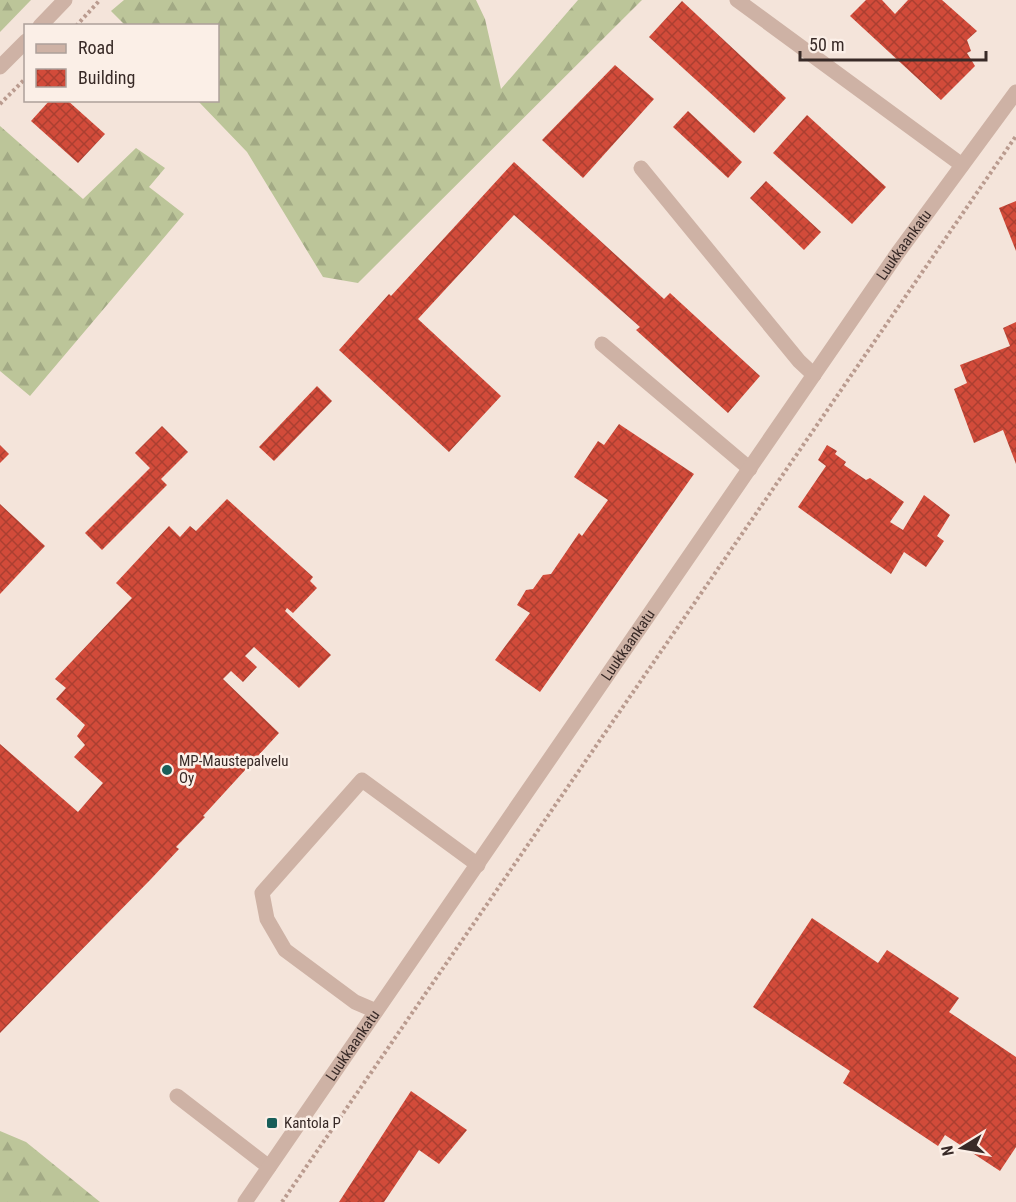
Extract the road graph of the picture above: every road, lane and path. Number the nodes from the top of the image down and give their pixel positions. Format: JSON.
{"nodes":[{"id":1,"x":65,"y":0,"type":"edge"},
{"id":2,"x":100,"y":0,"type":"edge"},
{"id":3,"x":737,"y":0,"type":"edge"},
{"id":4,"x":42,"y":24,"type":"edge"},
{"id":5,"x":78,"y":24,"type":"edge"},
{"id":6,"x":24,"y":42,"type":"edge"},
{"id":7,"x":0,"y":67,"type":"edge"},
{"id":8,"x":24,"y":80,"type":"edge"},
{"id":9,"x":1016,"y":92,"type":"edge"},
{"id":10,"x":0,"y":104,"type":"edge"},
{"id":11,"x":1016,"y":136,"type":"edge"},
{"id":12,"x":962,"y":165,"type":"junction"},
{"id":13,"x":641,"y":168,"type":"dead end"},
{"id":14,"x":602,"y":344,"type":"dead end"},
{"id":15,"x":814,"y":375,"type":"junction"},
{"id":16,"x":750,"y":469,"type":"junction"},
{"id":17,"x":478,"y":865,"type":"junction"},
{"id":18,"x":376,"y":1011,"type":"junction"},
{"id":19,"x":177,"y":1096,"type":"dead end"},
{"id":20,"x":269,"y":1167,"type":"junction"},
{"id":21,"x":245,"y":1202,"type":"edge"},
{"id":22,"x":282,"y":1202,"type":"edge"}],
"edges":[{"from":1,"to":4,"type":"street"},
{"from":2,"to":5,"type":"path"},
{"from":3,"to":12,"type":"street"},
{"from":6,"to":7,"type":"street"},
{"from":8,"to":10,"type":"path"},
{"from":9,"to":12,"type":"street","name":"Luukkaankatu"},
{"from":11,"to":22,"type":"path"},
{"from":12,"to":15,"type":"street","name":"Luukkaankatu"},
{"from":13,"to":15,"type":"street"},
{"from":14,"to":16,"type":"street"},
{"from":15,"to":16,"type":"street","name":"Luukkaankatu"},
{"from":16,"to":17,"type":"street","name":"Luukkaankatu"},
{"from":17,"to":18,"type":"street","name":"Luukkaankatu"},
{"from":17,"to":18,"type":"street"},
{"from":18,"to":20,"type":"street","name":"Luukkaankatu"},
{"from":19,"to":20,"type":"street"},
{"from":20,"to":21,"type":"street","name":"Luukkaankatu"}]}
